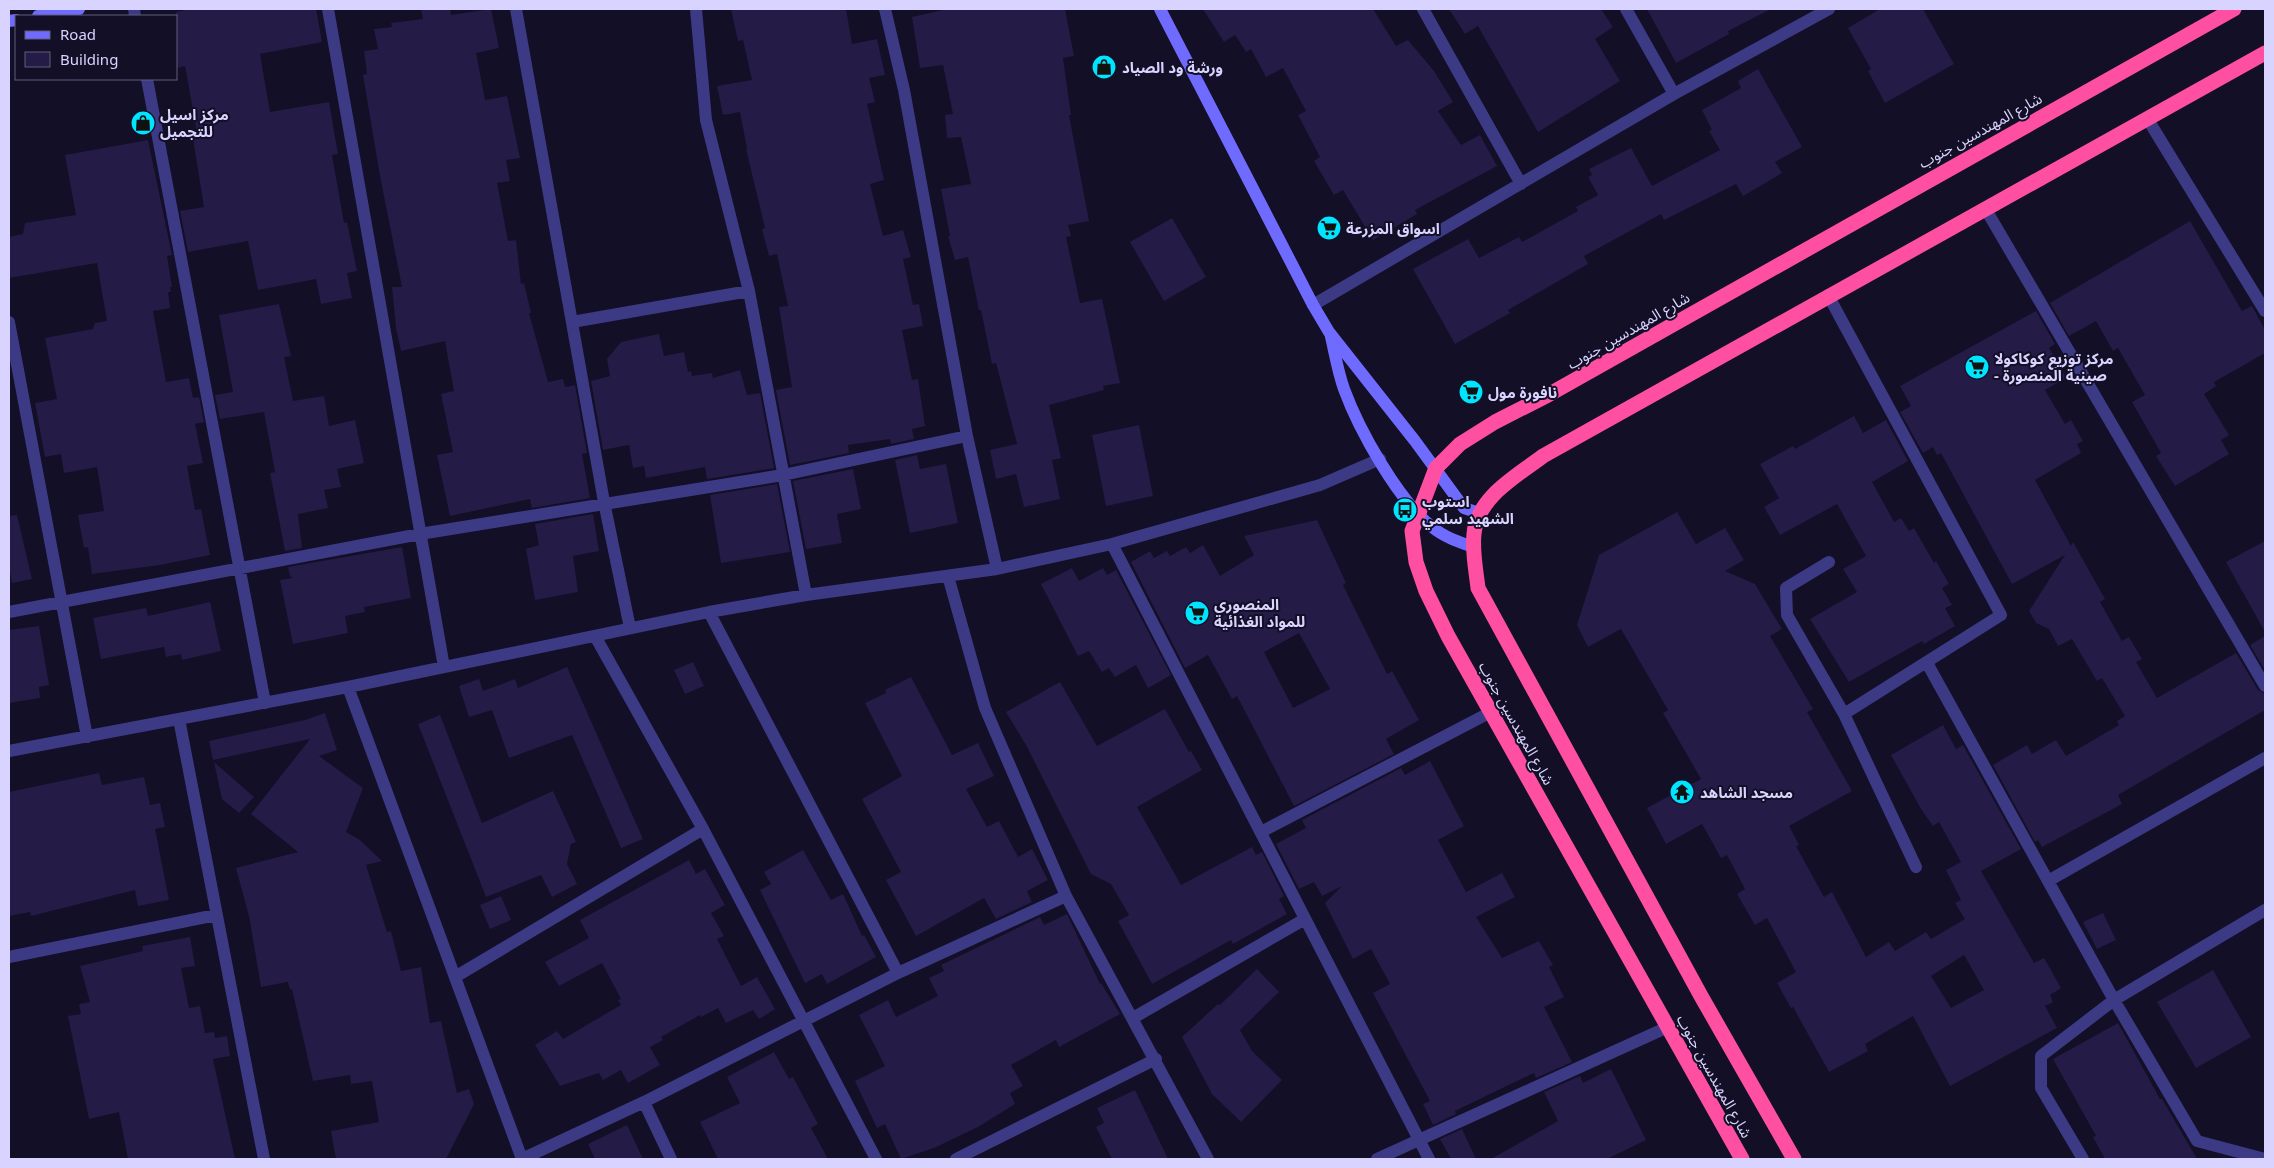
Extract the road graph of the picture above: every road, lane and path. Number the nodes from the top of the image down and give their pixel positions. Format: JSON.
{"nodes":[{"id":1,"x":79,"y":9,"type":"edge"},
{"id":2,"x":328,"y":9,"type":"edge"},
{"id":3,"x":516,"y":9,"type":"edge"},
{"id":4,"x":696,"y":9,"type":"edge"},
{"id":5,"x":885,"y":9,"type":"edge"},
{"id":6,"x":1160,"y":9,"type":"edge"},
{"id":7,"x":1423,"y":9,"type":"edge"},
{"id":8,"x":1626,"y":9,"type":"edge"},
{"id":9,"x":1829,"y":9,"type":"edge"},
{"id":10,"x":2234,"y":9,"type":"edge"},
{"id":11,"x":1808,"y":14,"type":"edge"},
{"id":12,"x":44,"y":15,"type":"edge"},
{"id":13,"x":2265,"y":53,"type":"edge"},
{"id":14,"x":147,"y":80,"type":"edge"},
{"id":15,"x":1674,"y":94,"type":"junction"},
{"id":16,"x":2147,"y":118,"type":"junction"},
{"id":17,"x":1521,"y":184,"type":"junction"},
{"id":18,"x":1985,"y":208,"type":"junction"},
{"id":19,"x":749,"y":292,"type":"junction"},
{"id":20,"x":1828,"y":295,"type":"junction"},
{"id":21,"x":1313,"y":305,"type":"junction"},
{"id":22,"x":2265,"y":311,"type":"edge"},
{"id":23,"x":9,"y":322,"type":"edge"},
{"id":24,"x":572,"y":322,"type":"junction"},
{"id":25,"x":1329,"y":332,"type":"junction"},
{"id":26,"x":966,"y":436,"type":"junction"},
{"id":27,"x":1380,"y":459,"type":"junction"},
{"id":28,"x":1436,"y":468,"type":"junction"},
{"id":29,"x":783,"y":475,"type":"junction"},
{"id":30,"x":604,"y":502,"type":"junction"},
{"id":31,"x":1417,"y":513,"type":"junction"},
{"id":32,"x":1479,"y":513,"type":"junction"},
{"id":33,"x":420,"y":534,"type":"junction"},
{"id":34,"x":1112,"y":544,"type":"junction"},
{"id":35,"x":1473,"y":547,"type":"junction"},
{"id":36,"x":1830,"y":562,"type":"dead end"},
{"id":37,"x":240,"y":568,"type":"junction"},
{"id":38,"x":997,"y":569,"type":"junction"},
{"id":39,"x":948,"y":576,"type":"junction"},
{"id":40,"x":806,"y":595,"type":"junction"},
{"id":41,"x":62,"y":602,"type":"junction"},
{"id":42,"x":9,"y":612,"type":"edge"},
{"id":43,"x":709,"y":612,"type":"junction"},
{"id":44,"x":630,"y":628,"type":"junction"},
{"id":45,"x":595,"y":636,"type":"junction"},
{"id":46,"x":1927,"y":663,"type":"junction"},
{"id":47,"x":444,"y":667,"type":"junction"},
{"id":48,"x":2265,"y":686,"type":"edge"},
{"id":49,"x":348,"y":687,"type":"junction"},
{"id":50,"x":265,"y":703,"type":"junction"},
{"id":51,"x":1491,"y":712,"type":"junction"},
{"id":52,"x":1844,"y":714,"type":"junction"},
{"id":53,"x":179,"y":719,"type":"junction"},
{"id":54,"x":86,"y":736,"type":"junction"},
{"id":55,"x":9,"y":751,"type":"edge"},
{"id":56,"x":2265,"y":758,"type":"edge"},
{"id":57,"x":702,"y":829,"type":"junction"},
{"id":58,"x":1260,"y":832,"type":"junction"},
{"id":59,"x":1916,"y":867,"type":"dead end"},
{"id":60,"x":2048,"y":881,"type":"junction"},
{"id":61,"x":1066,"y":896,"type":"junction"},
{"id":62,"x":2265,"y":910,"type":"edge"},
{"id":63,"x":216,"y":915,"type":"junction"},
{"id":64,"x":1305,"y":919,"type":"junction"},
{"id":65,"x":9,"y":957,"type":"edge"},
{"id":66,"x":898,"y":973,"type":"junction"},
{"id":67,"x":454,"y":977,"type":"junction"},
{"id":68,"x":2114,"y":1000,"type":"junction"},
{"id":69,"x":1133,"y":1018,"type":"junction"},
{"id":70,"x":804,"y":1022,"type":"junction"},
{"id":71,"x":1668,"y":1027,"type":"junction"},
{"id":72,"x":1156,"y":1059,"type":"junction"},
{"id":73,"x":644,"y":1102,"type":"junction"},
{"id":74,"x":1419,"y":1140,"type":"junction"},
{"id":75,"x":264,"y":1159,"type":"edge"},
{"id":76,"x":522,"y":1159,"type":"edge"},
{"id":77,"x":671,"y":1159,"type":"edge"},
{"id":78,"x":876,"y":1159,"type":"edge"},
{"id":79,"x":956,"y":1159,"type":"edge"},
{"id":80,"x":1208,"y":1159,"type":"edge"},
{"id":81,"x":1377,"y":1159,"type":"edge"},
{"id":82,"x":1429,"y":1159,"type":"edge"},
{"id":83,"x":1742,"y":1159,"type":"edge"},
{"id":84,"x":1794,"y":1159,"type":"edge"},
{"id":85,"x":2083,"y":1159,"type":"edge"},
{"id":86,"x":2265,"y":1159,"type":"edge"}],
"edges":[{"from":1,"to":12,"type":"street"},
{"from":2,"to":33,"type":"street"},
{"from":3,"to":24,"type":"street"},
{"from":4,"to":19,"type":"street"},
{"from":5,"to":26,"type":"street"},
{"from":6,"to":21,"type":"street"},
{"from":7,"to":17,"type":"street"},
{"from":8,"to":15,"type":"street"},
{"from":9,"to":11,"type":"street"},
{"from":10,"to":28,"type":"highway","name":"شارع المهندسين جنوب"},
{"from":11,"to":15,"type":"street"},
{"from":13,"to":16,"type":"highway","name":"شارع المهندسين جنوب"},
{"from":14,"to":37,"type":"street"},
{"from":15,"to":17,"type":"street"},
{"from":16,"to":18,"type":"highway","name":"شارع المهندسين جنوب"},
{"from":16,"to":22,"type":"street"},
{"from":17,"to":21,"type":"street"},
{"from":18,"to":20,"type":"highway","name":"شارع المهندسين جنوب"},
{"from":18,"to":48,"type":"street"},
{"from":19,"to":24,"type":"street"},
{"from":19,"to":29,"type":"street"},
{"from":20,"to":32,"type":"highway","name":"شارع المهندسين جنوب"},
{"from":20,"to":46,"type":"street"},
{"from":21,"to":25,"type":"street"},
{"from":23,"to":41,"type":"street"},
{"from":24,"to":30,"type":"street"},
{"from":25,"to":27,"type":"street"},
{"from":25,"to":28,"type":"street"},
{"from":26,"to":29,"type":"street"},
{"from":26,"to":38,"type":"street"},
{"from":27,"to":31,"type":"street"},
{"from":27,"to":34,"type":"street"},
{"from":28,"to":31,"type":"highway","name":"شارع المهندسين جنوب"},
{"from":28,"to":32,"type":"street"},
{"from":29,"to":30,"type":"street"},
{"from":29,"to":40,"type":"street"},
{"from":30,"to":33,"type":"street"},
{"from":30,"to":44,"type":"street"},
{"from":31,"to":35,"type":"street"},
{"from":31,"to":51,"type":"highway","name":"شارع المهندسين جنوب"},
{"from":32,"to":35,"type":"highway","name":"شارع المهندسين جنوب"},
{"from":33,"to":37,"type":"street"},
{"from":33,"to":47,"type":"street"},
{"from":34,"to":38,"type":"street"},
{"from":34,"to":58,"type":"street"},
{"from":35,"to":84,"type":"highway","name":"شارع المهندسين جنوب"},
{"from":36,"to":52,"type":"street"},
{"from":37,"to":41,"type":"street"},
{"from":37,"to":50,"type":"street"},
{"from":38,"to":39,"type":"street"},
{"from":39,"to":40,"type":"street"},
{"from":39,"to":61,"type":"street"},
{"from":40,"to":43,"type":"street"},
{"from":41,"to":42,"type":"street"},
{"from":41,"to":54,"type":"street"},
{"from":43,"to":44,"type":"street"},
{"from":43,"to":66,"type":"street"},
{"from":44,"to":45,"type":"street"},
{"from":45,"to":47,"type":"street"},
{"from":45,"to":57,"type":"street"},
{"from":46,"to":52,"type":"street"},
{"from":46,"to":60,"type":"street"},
{"from":47,"to":49,"type":"street"},
{"from":49,"to":50,"type":"street"},
{"from":49,"to":67,"type":"street"},
{"from":50,"to":53,"type":"street"},
{"from":51,"to":58,"type":"street"},
{"from":51,"to":71,"type":"highway","name":"شارع المهندسين جنوب"},
{"from":52,"to":59,"type":"street"},
{"from":53,"to":54,"type":"street"},
{"from":53,"to":63,"type":"street"},
{"from":54,"to":55,"type":"street"},
{"from":56,"to":60,"type":"street"},
{"from":57,"to":67,"type":"street"},
{"from":57,"to":70,"type":"street"},
{"from":58,"to":64,"type":"street"},
{"from":60,"to":68,"type":"street"},
{"from":61,"to":66,"type":"street"},
{"from":61,"to":69,"type":"street"},
{"from":62,"to":68,"type":"street"},
{"from":63,"to":65,"type":"street"},
{"from":63,"to":75,"type":"street"},
{"from":64,"to":69,"type":"street"},
{"from":64,"to":74,"type":"street"},
{"from":66,"to":70,"type":"street"},
{"from":67,"to":76,"type":"street"},
{"from":68,"to":85,"type":"street"},
{"from":68,"to":86,"type":"street"},
{"from":69,"to":72,"type":"street"},
{"from":70,"to":73,"type":"street"},
{"from":70,"to":78,"type":"street"},
{"from":71,"to":74,"type":"street"},
{"from":71,"to":83,"type":"highway","name":"شارع المهندسين جنوب"},
{"from":72,"to":79,"type":"street"},
{"from":72,"to":80,"type":"street"},
{"from":73,"to":76,"type":"street"},
{"from":73,"to":77,"type":"street"},
{"from":74,"to":81,"type":"street"},
{"from":74,"to":82,"type":"street"}]}
